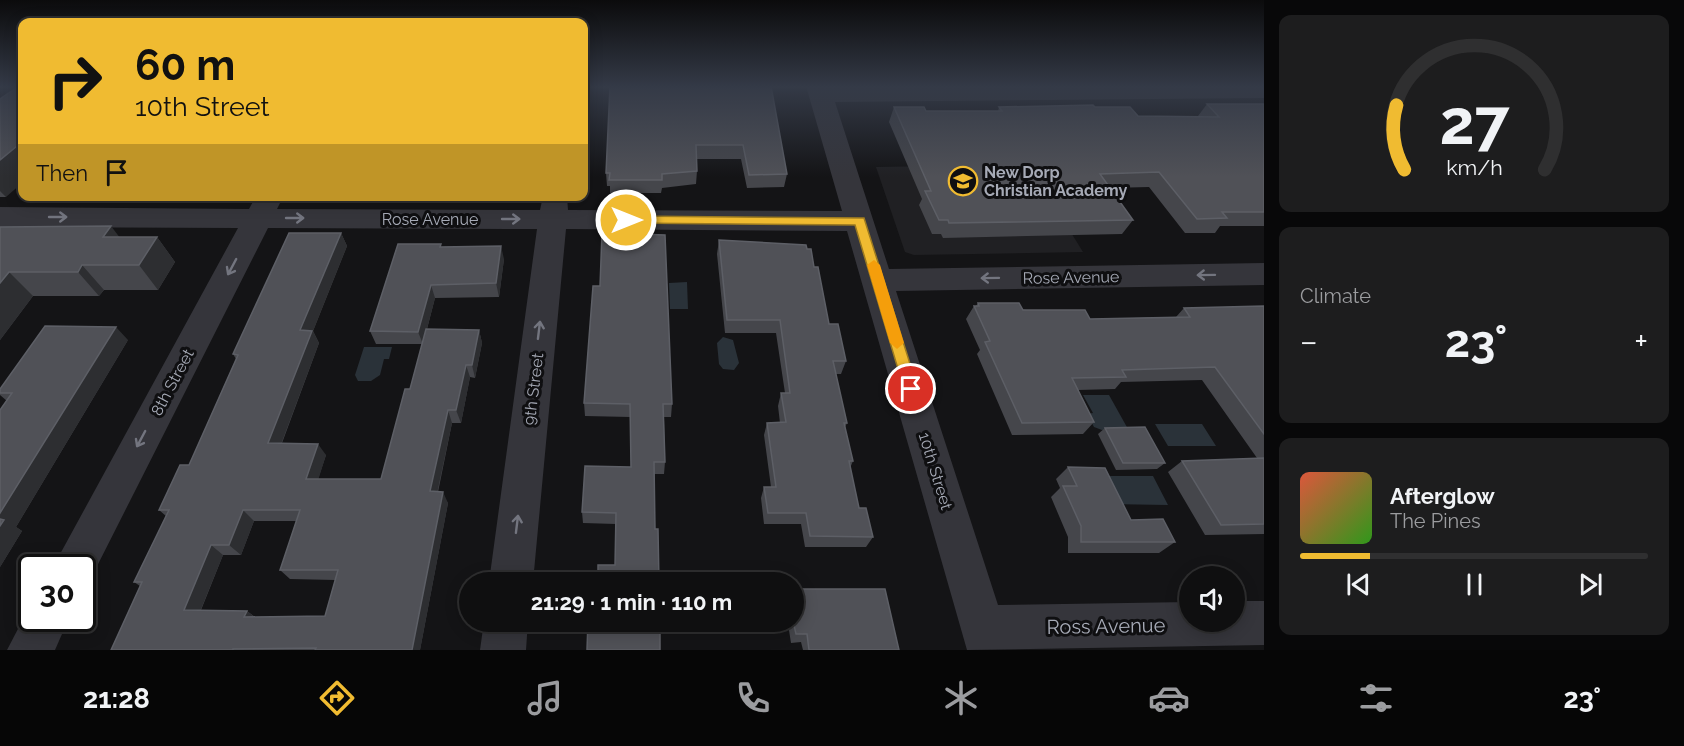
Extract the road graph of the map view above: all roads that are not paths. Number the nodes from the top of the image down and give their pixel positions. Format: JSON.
{"nodes":[{"id":1,"x":828,"y":116,"type":"edge"},
{"id":2,"x":263,"y":207,"type":"edge"},
{"id":3,"x":554,"y":208,"type":"edge"},
{"id":4,"x":0,"y":217,"type":"edge"},
{"id":5,"x":860,"y":221,"type":"junction"},
{"id":6,"x":1264,"y":274,"type":"edge"},
{"id":7,"x":878,"y":280,"type":"junction"},
{"id":8,"x":81,"y":554,"type":"edge"},
{"id":9,"x":512,"y":572,"type":"edge"},
{"id":10,"x":1264,"y":623,"type":"edge"},
{"id":11,"x":40,"y":632,"type":"edge"},
{"id":12,"x":505,"y":632,"type":"edge"},
{"id":13,"x":987,"y":639,"type":"edge"},
{"id":14,"x":30,"y":650,"type":"edge"},
{"id":15,"x":503,"y":650,"type":"edge"}],
"edges":[{"from":1,"to":5,"type":"street","name":"10th Street"},
{"from":2,"to":3,"type":"street","name":"Rose Avenue","one_way":true},
{"from":4,"to":2,"type":"street","name":"Rose Avenue","one_way":true},
{"from":2,"to":8,"type":"street","name":"8th Street","one_way":true},
{"from":3,"to":5,"type":"street","name":"Rose Avenue"},
{"from":9,"to":3,"type":"street","name":"9th Street","one_way":true},
{"from":5,"to":7,"type":"street","name":"10th Street"},
{"from":6,"to":7,"type":"street","name":"Rose Avenue","one_way":true},
{"from":7,"to":13,"type":"street","name":"10th Street"},
{"from":10,"to":13,"type":"street","name":"Ross Avenue"},
{"from":11,"to":14,"type":"street"},
{"from":12,"to":15,"type":"street"}]}
